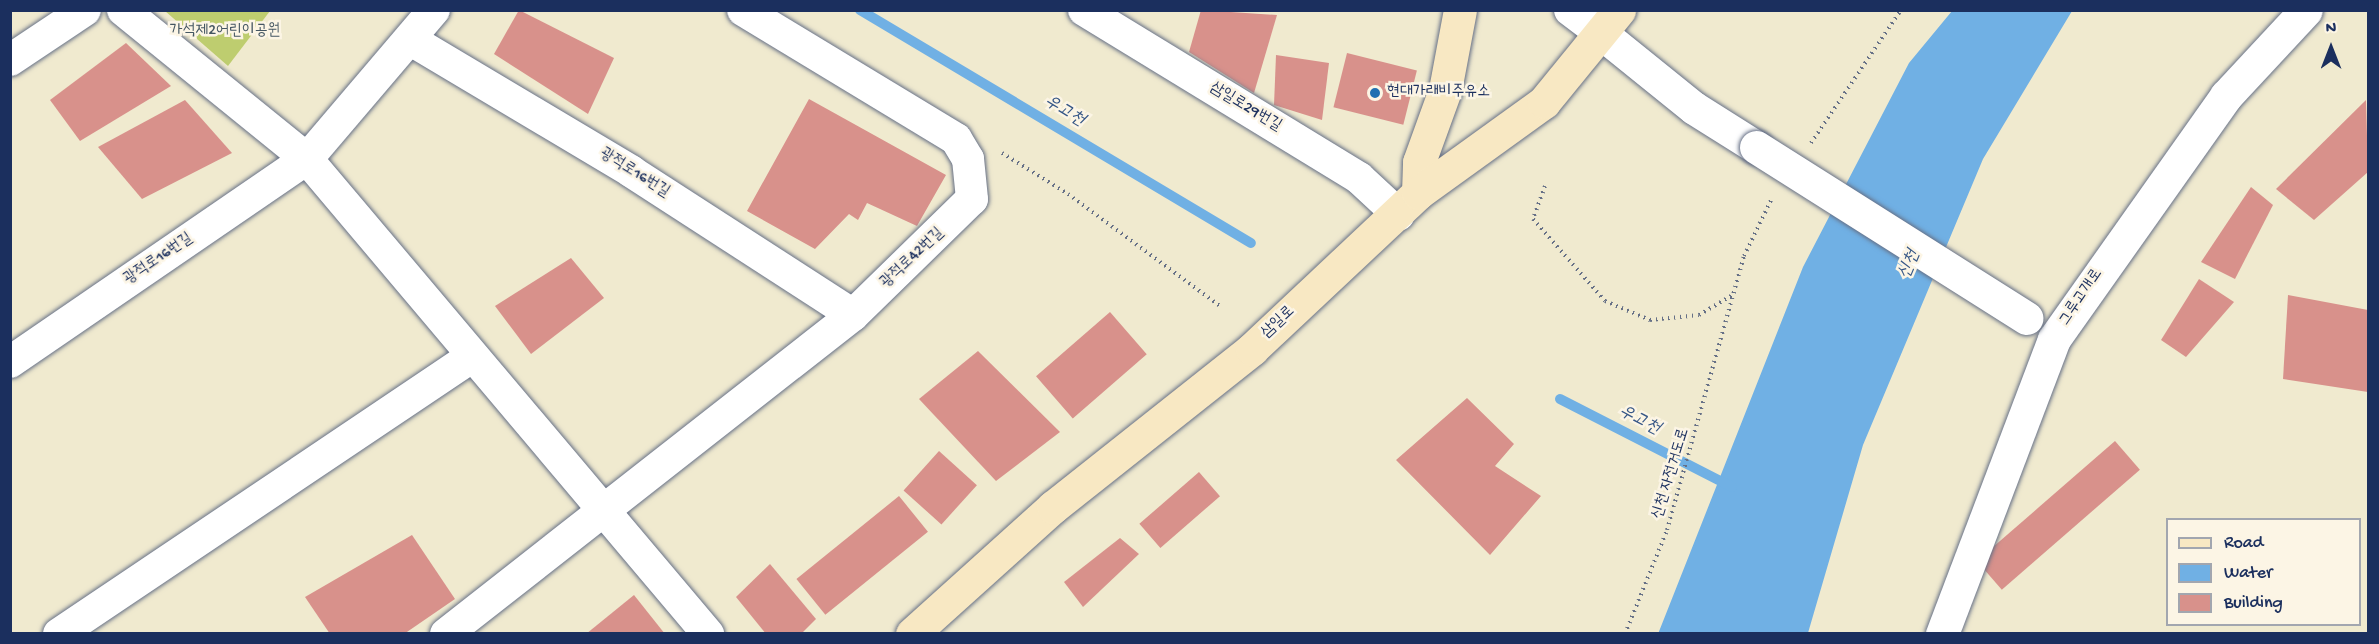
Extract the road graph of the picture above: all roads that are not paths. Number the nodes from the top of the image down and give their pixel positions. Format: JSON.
{"nodes":[{"id":1,"x":85,"y":10,"type":"edge"},
{"id":2,"x":123,"y":10,"type":"edge"},
{"id":3,"x":434,"y":10,"type":"edge"},
{"id":4,"x":743,"y":10,"type":"edge"},
{"id":5,"x":1084,"y":10,"type":"edge"},
{"id":6,"x":1460,"y":10,"type":"edge"},
{"id":7,"x":1570,"y":10,"type":"edge"},
{"id":8,"x":2306,"y":10,"type":"edge"},
{"id":9,"x":1610,"y":22,"type":"edge"},
{"id":10,"x":411,"y":40,"type":"junction"},
{"id":11,"x":10,"y":60,"type":"edge"},
{"id":12,"x":307,"y":159,"type":"junction"},
{"id":13,"x":1409,"y":204,"type":"junction"},
{"id":14,"x":853,"y":315,"type":"junction"},
{"id":15,"x":2054,"y":339,"type":"junction"},
{"id":16,"x":471,"y":357,"type":"junction"},
{"id":17,"x":10,"y":362,"type":"edge"},
{"id":18,"x":605,"y":510,"type":"junction"},
{"id":19,"x":923,"y":630,"type":"edge"},
{"id":20,"x":59,"y":633,"type":"edge"},
{"id":21,"x":446,"y":633,"type":"edge"},
{"id":22,"x":708,"y":633,"type":"edge"},
{"id":23,"x":1942,"y":633,"type":"edge"}],
"edges":[{"from":1,"to":11,"type":"street"},
{"from":2,"to":12,"type":"street"},
{"from":3,"to":10,"type":"street","name":"광적로16번길"},
{"from":4,"to":14,"type":"street","name":"광적로42번길"},
{"from":5,"to":13,"type":"street","name":"삼일로29번길"},
{"from":6,"to":13,"type":"main road"},
{"from":7,"to":9,"type":"street"},
{"from":8,"to":15,"type":"street","name":"그루고개로"},
{"from":9,"to":13,"type":"main road","name":"삼일로"},
{"from":9,"to":15,"type":"street","bridge":true},
{"from":10,"to":12,"type":"street","name":"광적로16번길"},
{"from":10,"to":14,"type":"street","name":"광적로16번길"},
{"from":12,"to":16,"type":"street"},
{"from":12,"to":17,"type":"street","name":"광적로16번길"},
{"from":13,"to":19,"type":"main road","name":"삼일로"},
{"from":14,"to":18,"type":"street","name":"광적로42번길"},
{"from":15,"to":23,"type":"street","name":"그루고개로"},
{"from":16,"to":18,"type":"street"},
{"from":16,"to":20,"type":"street"},
{"from":18,"to":21,"type":"street"},
{"from":18,"to":22,"type":"street"}]}
